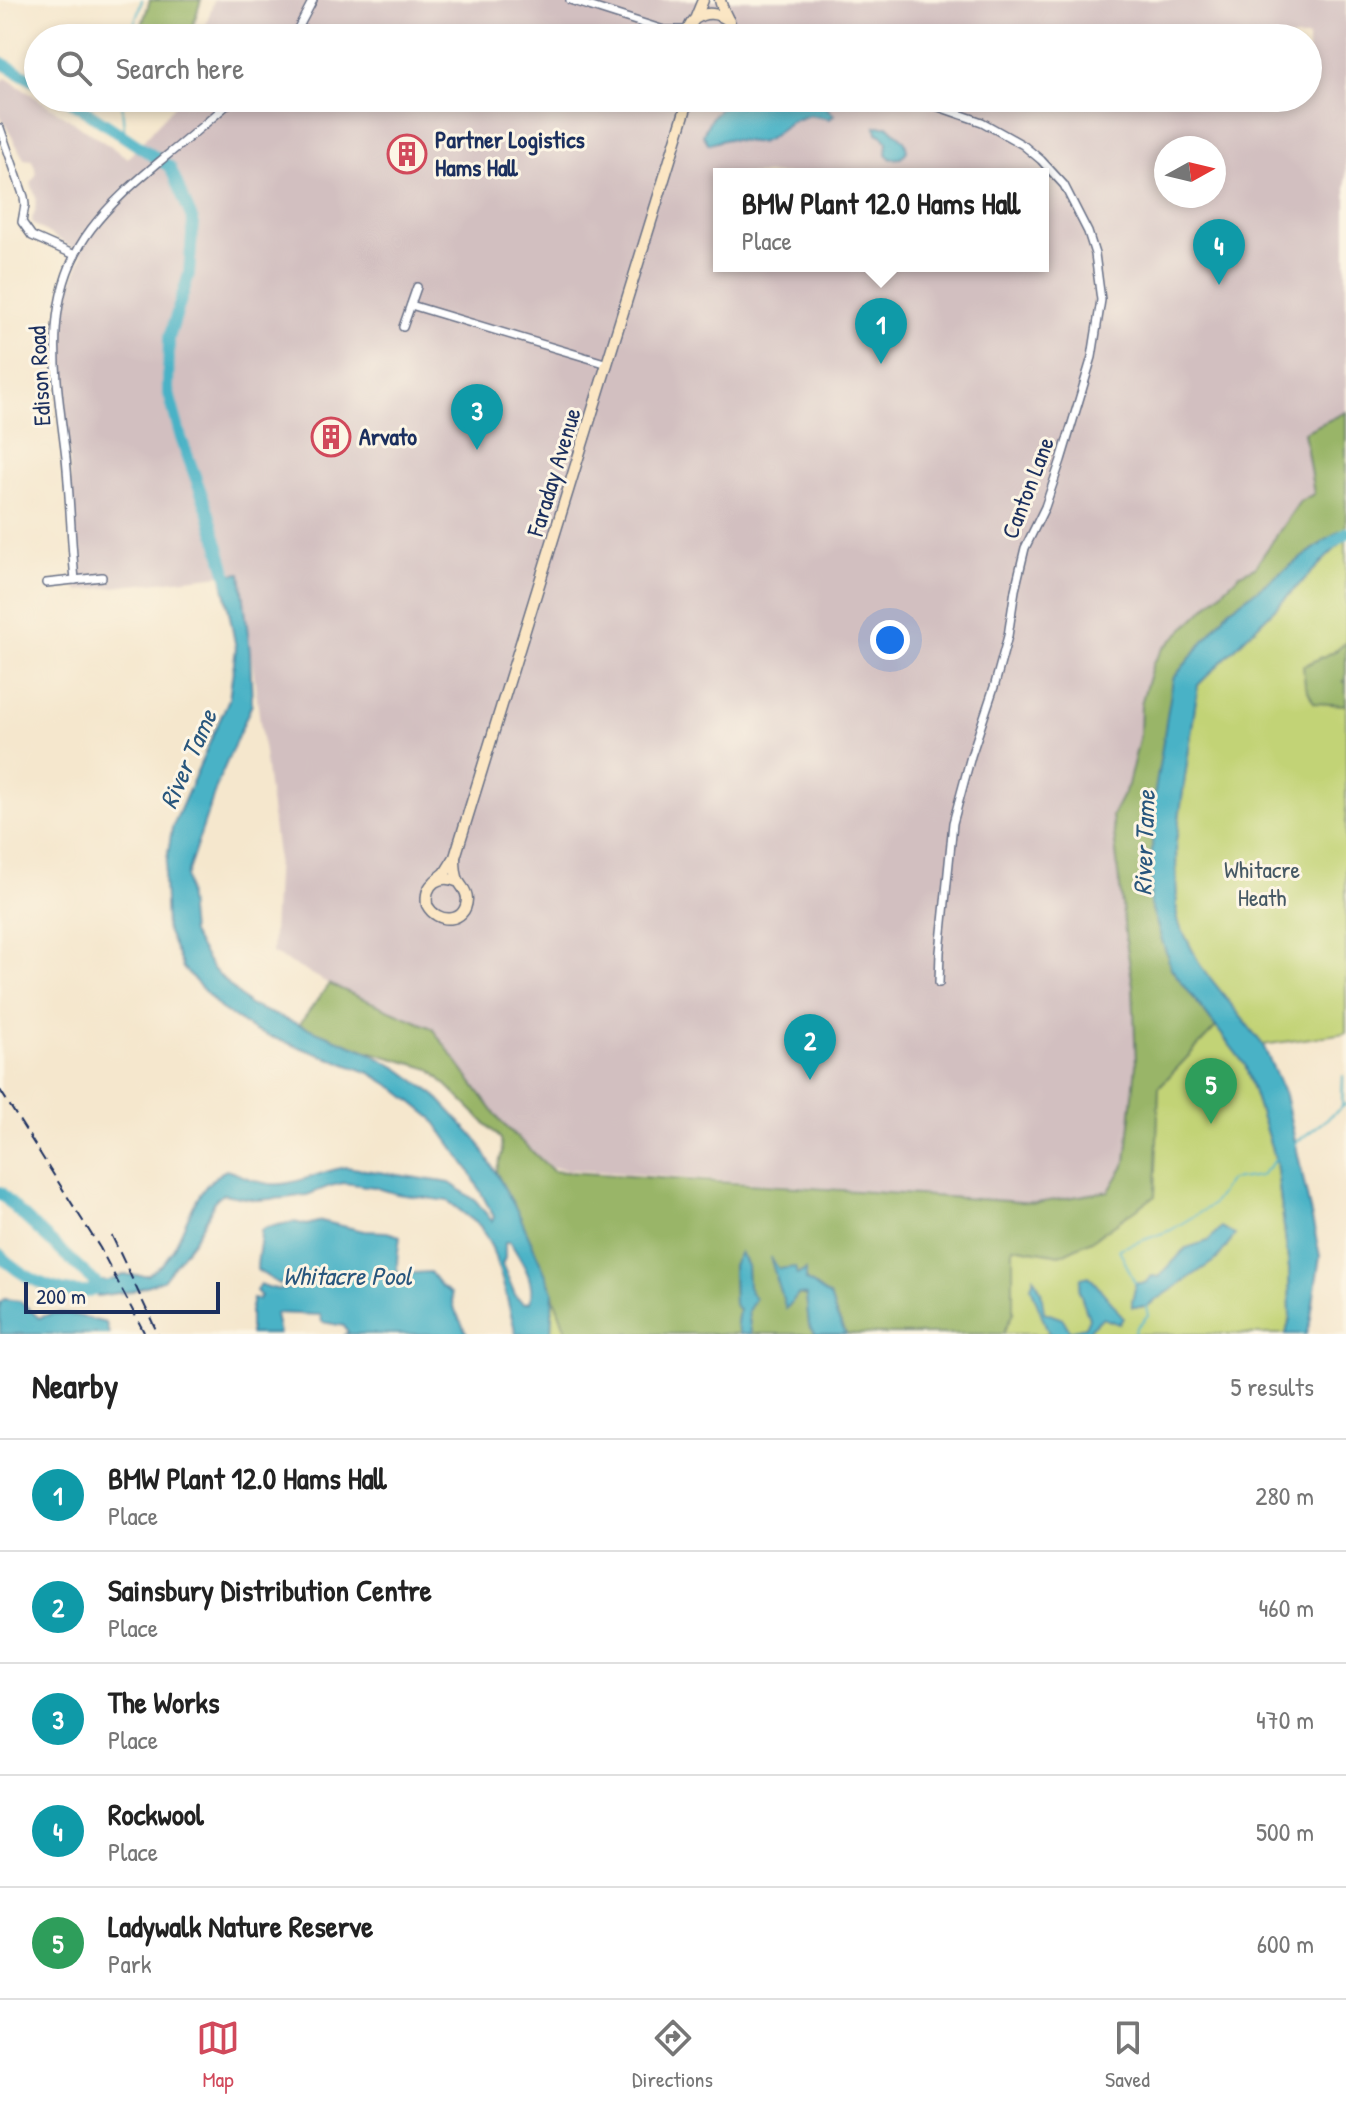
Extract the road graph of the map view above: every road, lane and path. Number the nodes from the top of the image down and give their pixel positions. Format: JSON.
{"nodes":[{"id":1,"x":313,"y":0,"type":"edge"},
{"id":2,"x":570,"y":0,"type":"edge"},
{"id":3,"x":703,"y":0,"type":"edge"},
{"id":4,"x":720,"y":0,"type":"edge"},
{"id":5,"x":696,"y":17,"type":"junction"},
{"id":6,"x":300,"y":24,"type":"edge"},
{"id":7,"x":645,"y":24,"type":"edge"},
{"id":8,"x":692,"y":24,"type":"edge"},
{"id":9,"x":728,"y":24,"type":"edge"},
{"id":10,"x":730,"y":24,"type":"edge"},
{"id":11,"x":218,"y":112,"type":"edge"},
{"id":12,"x":685,"y":112,"type":"edge"},
{"id":13,"x":953,"y":112,"type":"edge"},
{"id":14,"x":0,"y":128,"type":"edge"},
{"id":15,"x":1048,"y":168,"type":"edge"},
{"id":16,"x":1049,"y":169,"type":"edge"},
{"id":17,"x":75,"y":255,"type":"junction"},
{"id":18,"x":417,"y":287,"type":"dead end"},
{"id":19,"x":411,"y":305,"type":"junction"},
{"id":20,"x":403,"y":327,"type":"dead end"},
{"id":21,"x":608,"y":364,"type":"junction"},
{"id":22,"x":102,"y":577,"type":"dead end"},
{"id":23,"x":75,"y":580,"type":"junction"},
{"id":24,"x":46,"y":583,"type":"dead end"},
{"id":25,"x":455,"y":857,"type":"junction"},
{"id":26,"x":435,"y":881,"type":"junction"},
{"id":27,"x":459,"y":882,"type":"junction"},
{"id":28,"x":939,"y":983,"type":"dead end"}],
"edges":[{"from":1,"to":6,"type":"street"},
{"from":2,"to":7,"type":"street"},
{"from":3,"to":5,"type":"street"},
{"from":4,"to":10,"type":"street"},
{"from":5,"to":8,"type":"street"},
{"from":5,"to":9,"type":"street"},
{"from":11,"to":17,"type":"street","name":"Edison Road"},
{"from":12,"to":21,"type":"street","name":"Faraday Avenue"},
{"from":13,"to":15,"type":"street","name":"Canton Lane"},
{"from":14,"to":17,"type":"street"},
{"from":16,"to":28,"type":"street","name":"Canton Lane"},
{"from":17,"to":23,"type":"street","name":"Edison Road"},
{"from":18,"to":19,"type":"street"},
{"from":19,"to":20,"type":"street"},
{"from":19,"to":21,"type":"street"},
{"from":21,"to":25,"type":"street","name":"Faraday Avenue"},
{"from":22,"to":23,"type":"street"},
{"from":23,"to":24,"type":"street"},
{"from":25,"to":26,"type":"street","name":"Faraday Avenue"},
{"from":25,"to":27,"type":"street","name":"Faraday Avenue"},
{"from":26,"to":27,"type":"street"},
{"from":26,"to":27,"type":"street"}]}
